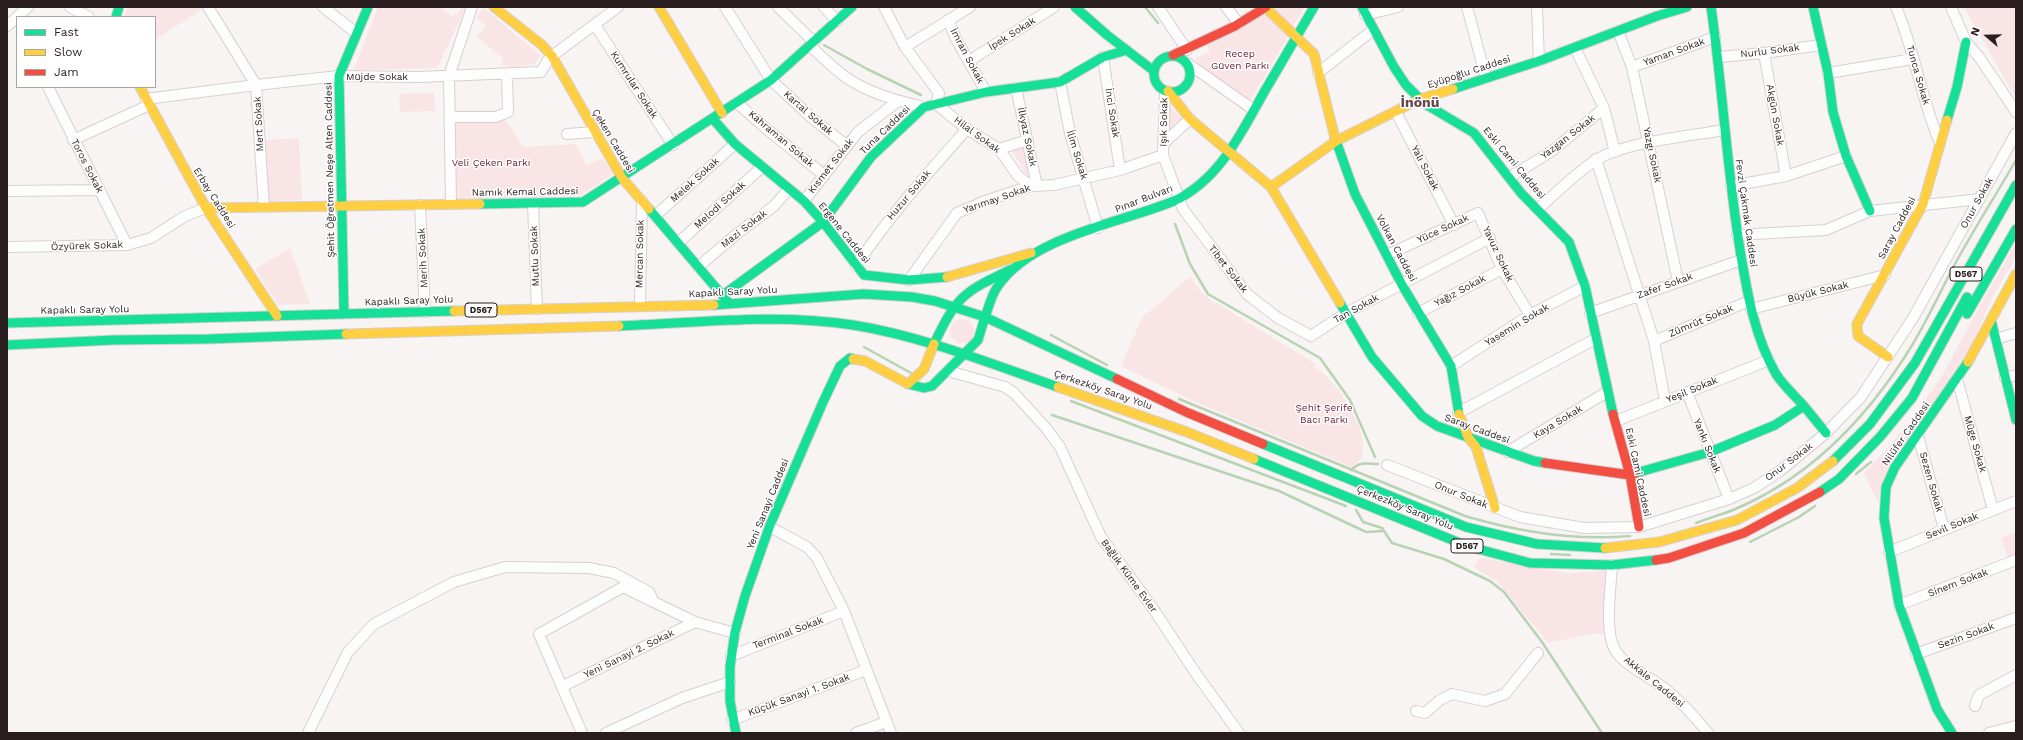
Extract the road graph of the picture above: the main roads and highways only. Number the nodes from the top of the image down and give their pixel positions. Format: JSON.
{"nodes":[{"id":1,"x":368,"y":7,"type":"edge"},
{"id":2,"x":494,"y":7,"type":"edge"},
{"id":3,"x":659,"y":7,"type":"edge"},
{"id":4,"x":852,"y":7,"type":"edge"},
{"id":5,"x":1074,"y":7,"type":"edge"},
{"id":6,"x":1266,"y":7,"type":"edge"},
{"id":7,"x":1314,"y":7,"type":"edge"},
{"id":8,"x":1687,"y":7,"type":"edge"},
{"id":9,"x":1713,"y":7,"type":"edge"},
{"id":10,"x":1813,"y":7,"type":"edge"},
{"id":11,"x":1363,"y":11,"type":"edge"},
{"id":12,"x":1297,"y":37,"type":"junction"},
{"id":13,"x":1966,"y":42,"type":"road end"},
{"id":14,"x":1127,"y":50,"type":"junction"},
{"id":15,"x":1173,"y":55,"type":"junction"},
{"id":16,"x":1154,"y":71,"type":"junction"},
{"id":17,"x":141,"y":88,"type":"edge"},
{"id":18,"x":1166,"y":91,"type":"junction"},
{"id":19,"x":1420,"y":99,"type":"junction"},
{"id":20,"x":722,"y":113,"type":"junction"},
{"id":21,"x":713,"y":119,"type":"junction"},
{"id":22,"x":1336,"y":141,"type":"junction"},
{"id":23,"x":1229,"y":153,"type":"junction"},
{"id":24,"x":622,"y":178,"type":"junction"},
{"id":25,"x":2014,"y":181,"type":"edge"},
{"id":26,"x":1271,"y":187,"type":"junction"},
{"id":27,"x":341,"y":205,"type":"junction"},
{"id":28,"x":206,"y":208,"type":"junction"},
{"id":29,"x":1870,"y":211,"type":"road end"},
{"id":30,"x":823,"y":222,"type":"junction"},
{"id":31,"x":2016,"y":229,"type":"edge"},
{"id":32,"x":1035,"y":252,"type":"junction"},
{"id":33,"x":1012,"y":269,"type":"junction"},
{"id":34,"x":2016,"y":274,"type":"edge"},
{"id":35,"x":1978,"y":275,"type":"dead end"},
{"id":36,"x":723,"y":295,"type":"junction"},
{"id":37,"x":537,"y":305,"type":"road end"},
{"id":38,"x":730,"y":305,"type":"junction"},
{"id":39,"x":954,"y":307,"type":"junction"},
{"id":40,"x":344,"y":311,"type":"road end"},
{"id":41,"x":275,"y":314,"type":"joint"},
{"id":42,"x":986,"y":317,"type":"junction"},
{"id":43,"x":1991,"y":320,"type":"junction"},
{"id":44,"x":7,"y":323,"type":"edge"},
{"id":45,"x":934,"y":344,"type":"junction"},
{"id":46,"x":7,"y":345,"type":"edge"},
{"id":47,"x":965,"y":354,"type":"junction"},
{"id":48,"x":1888,"y":357,"type":"road end"},
{"id":49,"x":1930,"y":367,"type":"junction"},
{"id":50,"x":908,"y":384,"type":"junction"},
{"id":51,"x":1804,"y":406,"type":"junction"},
{"id":52,"x":2016,"y":420,"type":"edge"},
{"id":53,"x":1826,"y":433,"type":"road end"},
{"id":54,"x":1468,"y":437,"type":"junction"},
{"id":55,"x":1630,"y":475,"type":"junction"},
{"id":56,"x":1495,"y":508,"type":"road end"},
{"id":57,"x":1639,"y":527,"type":"road end"},
{"id":58,"x":736,"y":733,"type":"edge"},
{"id":59,"x":1952,"y":733,"type":"edge"}],
"edges":[{"from":1,"to":27,"type":"main road","name":"Şehit Öğretmen Neşe Alten Caddesi"},
{"from":2,"to":24,"type":"main road","name":"Çeken Caddesi"},
{"from":3,"to":20,"type":"main road"},
{"from":4,"to":20,"type":"main road","name":"Namık Kemal Caddesi"},
{"from":5,"to":14,"type":"main road"},
{"from":6,"to":12,"type":"main road","name":"Volkan Caddesi"},
{"from":6,"to":15,"type":"main road"},
{"from":7,"to":12,"type":"main road","name":"Pınar Bulvarı"},
{"from":8,"to":19,"type":"main road","name":"Eyüpoğlu Caddesi"},
{"from":9,"to":51,"type":"main road","name":"Fevzi Çakmak Caddesi"},
{"from":10,"to":29,"type":"main road"},
{"from":11,"to":19,"type":"main road","name":"Eski Cami Caddesi"},
{"from":12,"to":22,"type":"main road","name":"Volkan Caddesi"},
{"from":12,"to":23,"type":"main road","name":"Pınar Bulvarı"},
{"from":13,"to":48,"type":"main road","name":"Saray Caddesi"},
{"from":14,"to":16,"type":"main road"},
{"from":14,"to":30,"type":"main road","name":"Tuna Caddesi"},
{"from":15,"to":16,"type":"main road"},
{"from":15,"to":18,"type":"main road"},
{"from":16,"to":18,"type":"main road"},
{"from":17,"to":28,"type":"main road","name":"Erbay Caddesi"},
{"from":18,"to":23,"type":"main road","name":"Saray Caddesi"},
{"from":19,"to":22,"type":"main road","name":"Eyüpoğlu Caddesi"},
{"from":19,"to":55,"type":"main road","name":"Eski Cami Caddesi"},
{"from":20,"to":21,"type":"main road","name":"Namık Kemal Caddesi"},
{"from":21,"to":24,"type":"main road","name":"Namık Kemal Caddesi"},
{"from":21,"to":30,"type":"main road","name":"Ergene Caddesi"},
{"from":22,"to":26,"type":"main road","name":"Eyüpoğlu Caddesi"},
{"from":22,"to":54,"type":"main road","name":"Volkan Caddesi"},
{"from":23,"to":26,"type":"main road","name":"Saray Caddesi"},
{"from":23,"to":32,"type":"main road","name":"Pınar Bulvarı"},
{"from":24,"to":27,"type":"main road","name":"Namık Kemal Caddesi"},
{"from":24,"to":36,"type":"main road","name":"Çeken Caddesi"},
{"from":25,"to":42,"type":"main road","name":"Çerkezköy Saray Yolu","number":"D567"},
{"from":26,"to":54,"type":"main road","name":"Saray Caddesi"},
{"from":27,"to":28,"type":"main road","name":"Namık Kemal Caddesi"},
{"from":27,"to":40,"type":"main road","name":"Şehit Öğretmen Neşe Alten Caddesi"},
{"from":28,"to":41,"type":"main road","name":"Erbay Caddesi"},
{"from":30,"to":32,"type":"main road","name":"Ergene Caddesi"},
{"from":30,"to":36,"type":"main road","name":"Tuna Caddesi"},
{"from":31,"to":49,"type":"main road"},
{"from":32,"to":33,"type":"main road","name":"Pınar Bulvarı"},
{"from":33,"to":39,"type":"main road"},
{"from":33,"to":42,"type":"main road","name":"Yeni Sanayi Caddesi"},
{"from":34,"to":43,"type":"main road","name":"Nilüfer Caddesi"},
{"from":35,"to":49,"type":"main road","number":"D567"},
{"from":36,"to":38,"type":"main road","name":"Çeken Caddesi"},
{"from":37,"to":38,"type":"main road","name":"Kapaklı Saray Yolu","number":"D567"},
{"from":38,"to":39,"type":"main road","name":"Kapaklı Saray Yolu","number":"D567"},
{"from":39,"to":42,"type":"main road","number":"D567"},
{"from":39,"to":45,"type":"main road"},
{"from":41,"to":44,"type":"main road","name":"Kapaklı Saray Yolu"},
{"from":42,"to":47,"type":"main road","name":"Yeni Sanayi Caddesi"},
{"from":43,"to":52,"type":"main road"},
{"from":43,"to":59,"type":"main road","name":"Nilüfer Caddesi"},
{"from":45,"to":46,"type":"main road","number":"D567"},
{"from":45,"to":47,"type":"main road","number":"D567"},
{"from":45,"to":50,"type":"main road"},
{"from":47,"to":49,"type":"main road","name":"Çerkezköy Saray Yolu","number":"D567"},
{"from":47,"to":50,"type":"main road","name":"Yeni Sanayi Caddesi"},
{"from":50,"to":58,"type":"main road","name":"Yeni Sanayi Caddesi"},
{"from":51,"to":53,"type":"main road"},
{"from":51,"to":55,"type":"main road","name":"Saray Caddesi"},
{"from":54,"to":55,"type":"main road","name":"Saray Caddesi"},
{"from":54,"to":56,"type":"main road","name":"Volkan Caddesi"},
{"from":55,"to":57,"type":"main road","name":"Eski Cami Caddesi"}]}
